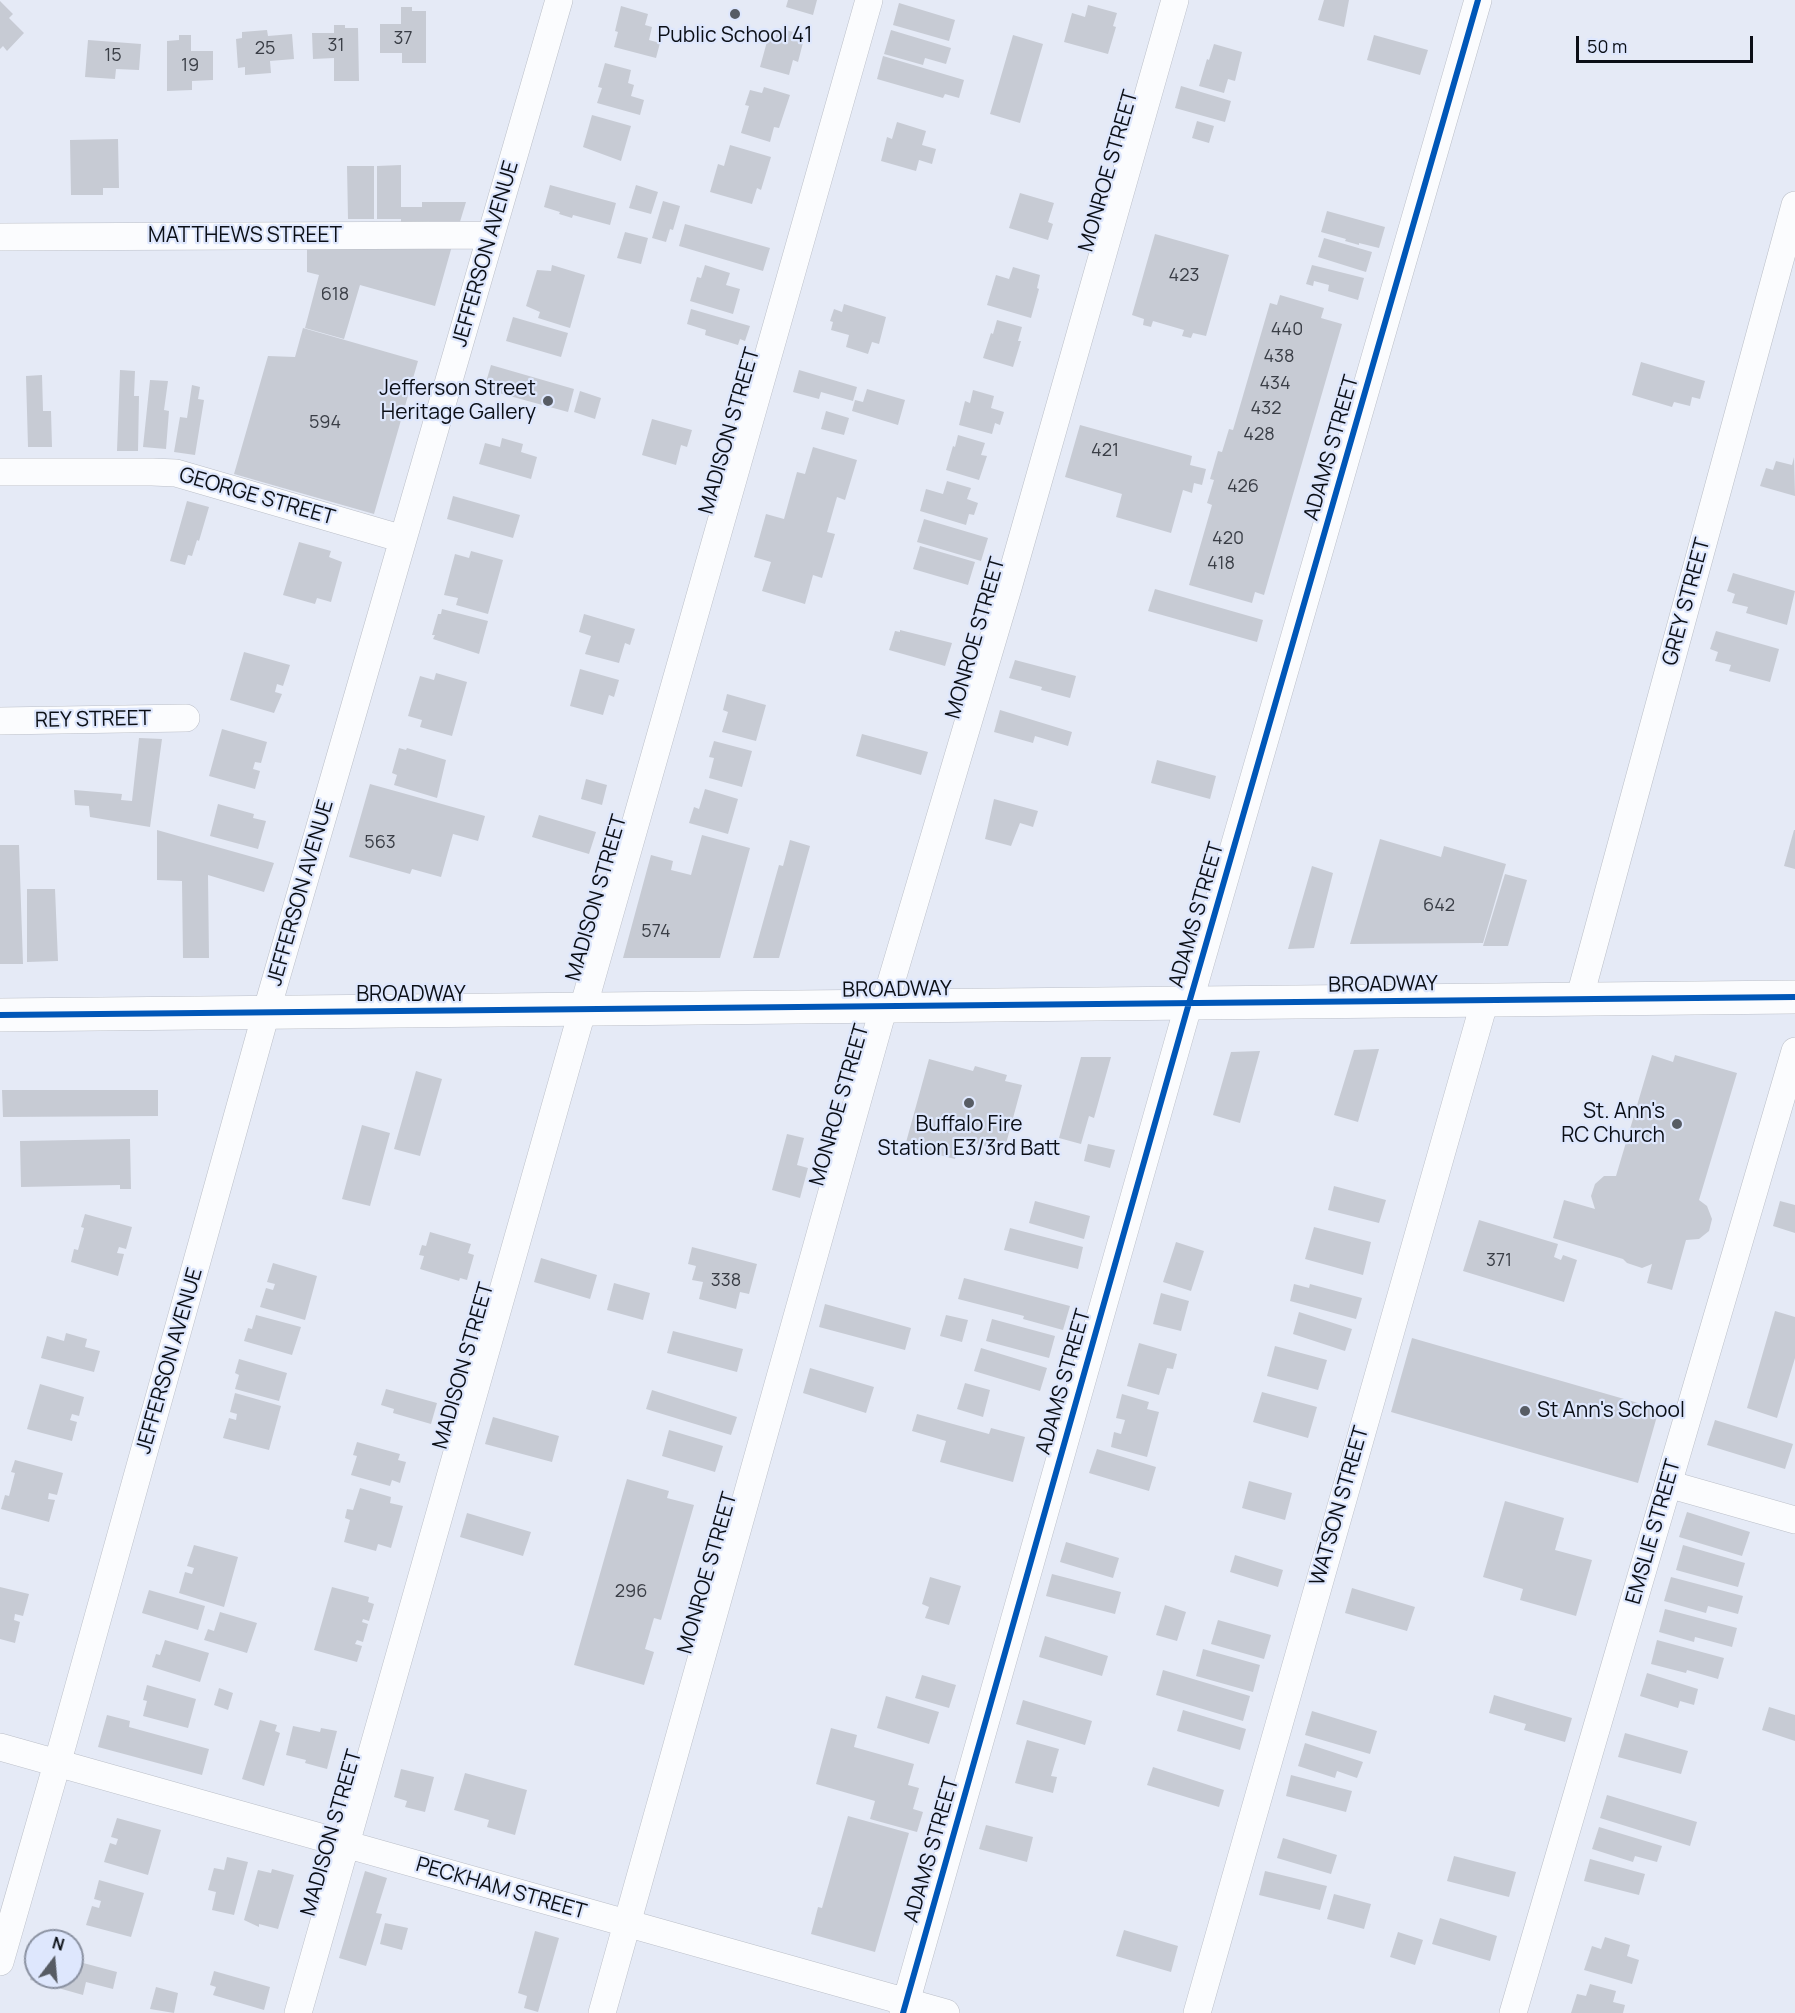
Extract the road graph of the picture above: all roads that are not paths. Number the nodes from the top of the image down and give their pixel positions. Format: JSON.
{"nodes":[{"id":1,"x":559,"y":0,"type":"edge"},
{"id":2,"x":869,"y":0,"type":"edge"},
{"id":3,"x":1175,"y":0,"type":"edge"},
{"id":4,"x":1478,"y":0,"type":"edge"},
{"id":5,"x":1795,"y":205,"type":"edge"},
{"id":6,"x":491,"y":235,"type":"junction"},
{"id":7,"x":0,"y":237,"type":"edge"},
{"id":8,"x":0,"y":472,"type":"edge"},
{"id":9,"x":403,"y":539,"type":"junction"},
{"id":10,"x":186,"y":718,"type":"dead end"},
{"id":11,"x":0,"y":721,"type":"edge"},
{"id":12,"x":1795,"y":997,"type":"edge"},
{"id":13,"x":1485,"y":1000,"type":"junction"},
{"id":14,"x":1579,"y":1000,"type":"junction"},
{"id":15,"x":1189,"y":1003,"type":"junction"},
{"id":16,"x":884,"y":1006,"type":"junction"},
{"id":17,"x":582,"y":1010,"type":"junction"},
{"id":18,"x":266,"y":1013,"type":"junction"},
{"id":19,"x":0,"y":1015,"type":"edge"},
{"id":20,"x":1795,"y":1051,"type":"edge"},
{"id":21,"x":1668,"y":1484,"type":"junction"},
{"id":22,"x":1795,"y":1520,"type":"edge"},
{"id":23,"x":0,"y":1747,"type":"edge"},
{"id":24,"x":57,"y":1763,"type":"junction"},
{"id":25,"x":345,"y":1845,"type":"junction"},
{"id":26,"x":626,"y":1924,"type":"junction"},
{"id":27,"x":0,"y":1962,"type":"edge"},
{"id":28,"x":904,"y":2007,"type":"edge"},
{"id":29,"x":298,"y":2013,"type":"edge"},
{"id":30,"x":602,"y":2013,"type":"edge"},
{"id":31,"x":946,"y":2013,"type":"edge"},
{"id":32,"x":1197,"y":2013,"type":"edge"},
{"id":33,"x":1513,"y":2013,"type":"edge"}],
"edges":[{"from":1,"to":6,"type":"street","name":"JEFFERSON AVENUE"},
{"from":2,"to":17,"type":"street","name":"MADISON STREET"},
{"from":3,"to":16,"type":"street","name":"MONROE STREET"},
{"from":4,"to":15,"type":"street","name":"ADAMS STREET"},
{"from":5,"to":14,"type":"street","name":"GREY STREET"},
{"from":6,"to":7,"type":"street","name":"MATTHEWS STREET"},
{"from":6,"to":9,"type":"street","name":"JEFFERSON AVENUE"},
{"from":8,"to":9,"type":"street","name":"GEORGE STREET"},
{"from":9,"to":18,"type":"street","name":"JEFFERSON AVENUE"},
{"from":10,"to":11,"type":"street","name":"REY STREET"},
{"from":12,"to":14,"type":"main road","name":"BROADWAY"},
{"from":13,"to":14,"type":"main road","name":"BROADWAY"},
{"from":13,"to":15,"type":"main road","name":"BROADWAY"},
{"from":13,"to":32,"type":"street","name":"WATSON STREET"},
{"from":15,"to":16,"type":"main road","name":"BROADWAY"},
{"from":15,"to":28,"type":"street","name":"ADAMS STREET"},
{"from":16,"to":17,"type":"main road","name":"BROADWAY"},
{"from":16,"to":26,"type":"street","name":"MONROE STREET"},
{"from":17,"to":18,"type":"main road","name":"BROADWAY"},
{"from":17,"to":25,"type":"street","name":"MADISON STREET"},
{"from":18,"to":19,"type":"main road","name":"BROADWAY"},
{"from":18,"to":24,"type":"street","name":"JEFFERSON AVENUE"},
{"from":20,"to":21,"type":"street","name":"EMSLIE STREET"},
{"from":21,"to":22,"type":"street"},
{"from":21,"to":33,"type":"street","name":"EMSLIE STREET"},
{"from":23,"to":24,"type":"street","name":"PECKHAM STREET"},
{"from":24,"to":25,"type":"street","name":"PECKHAM STREET"},
{"from":24,"to":27,"type":"street","name":"JEFFERSON AVENUE"},
{"from":25,"to":26,"type":"street","name":"PECKHAM STREET"},
{"from":25,"to":29,"type":"street","name":"MADISON STREET"},
{"from":26,"to":28,"type":"street","name":"PECKHAM STREET"},
{"from":26,"to":30,"type":"street","name":"MONROE STREET"},
{"from":28,"to":31,"type":"street","name":"PECKHAM STREET"}]}
